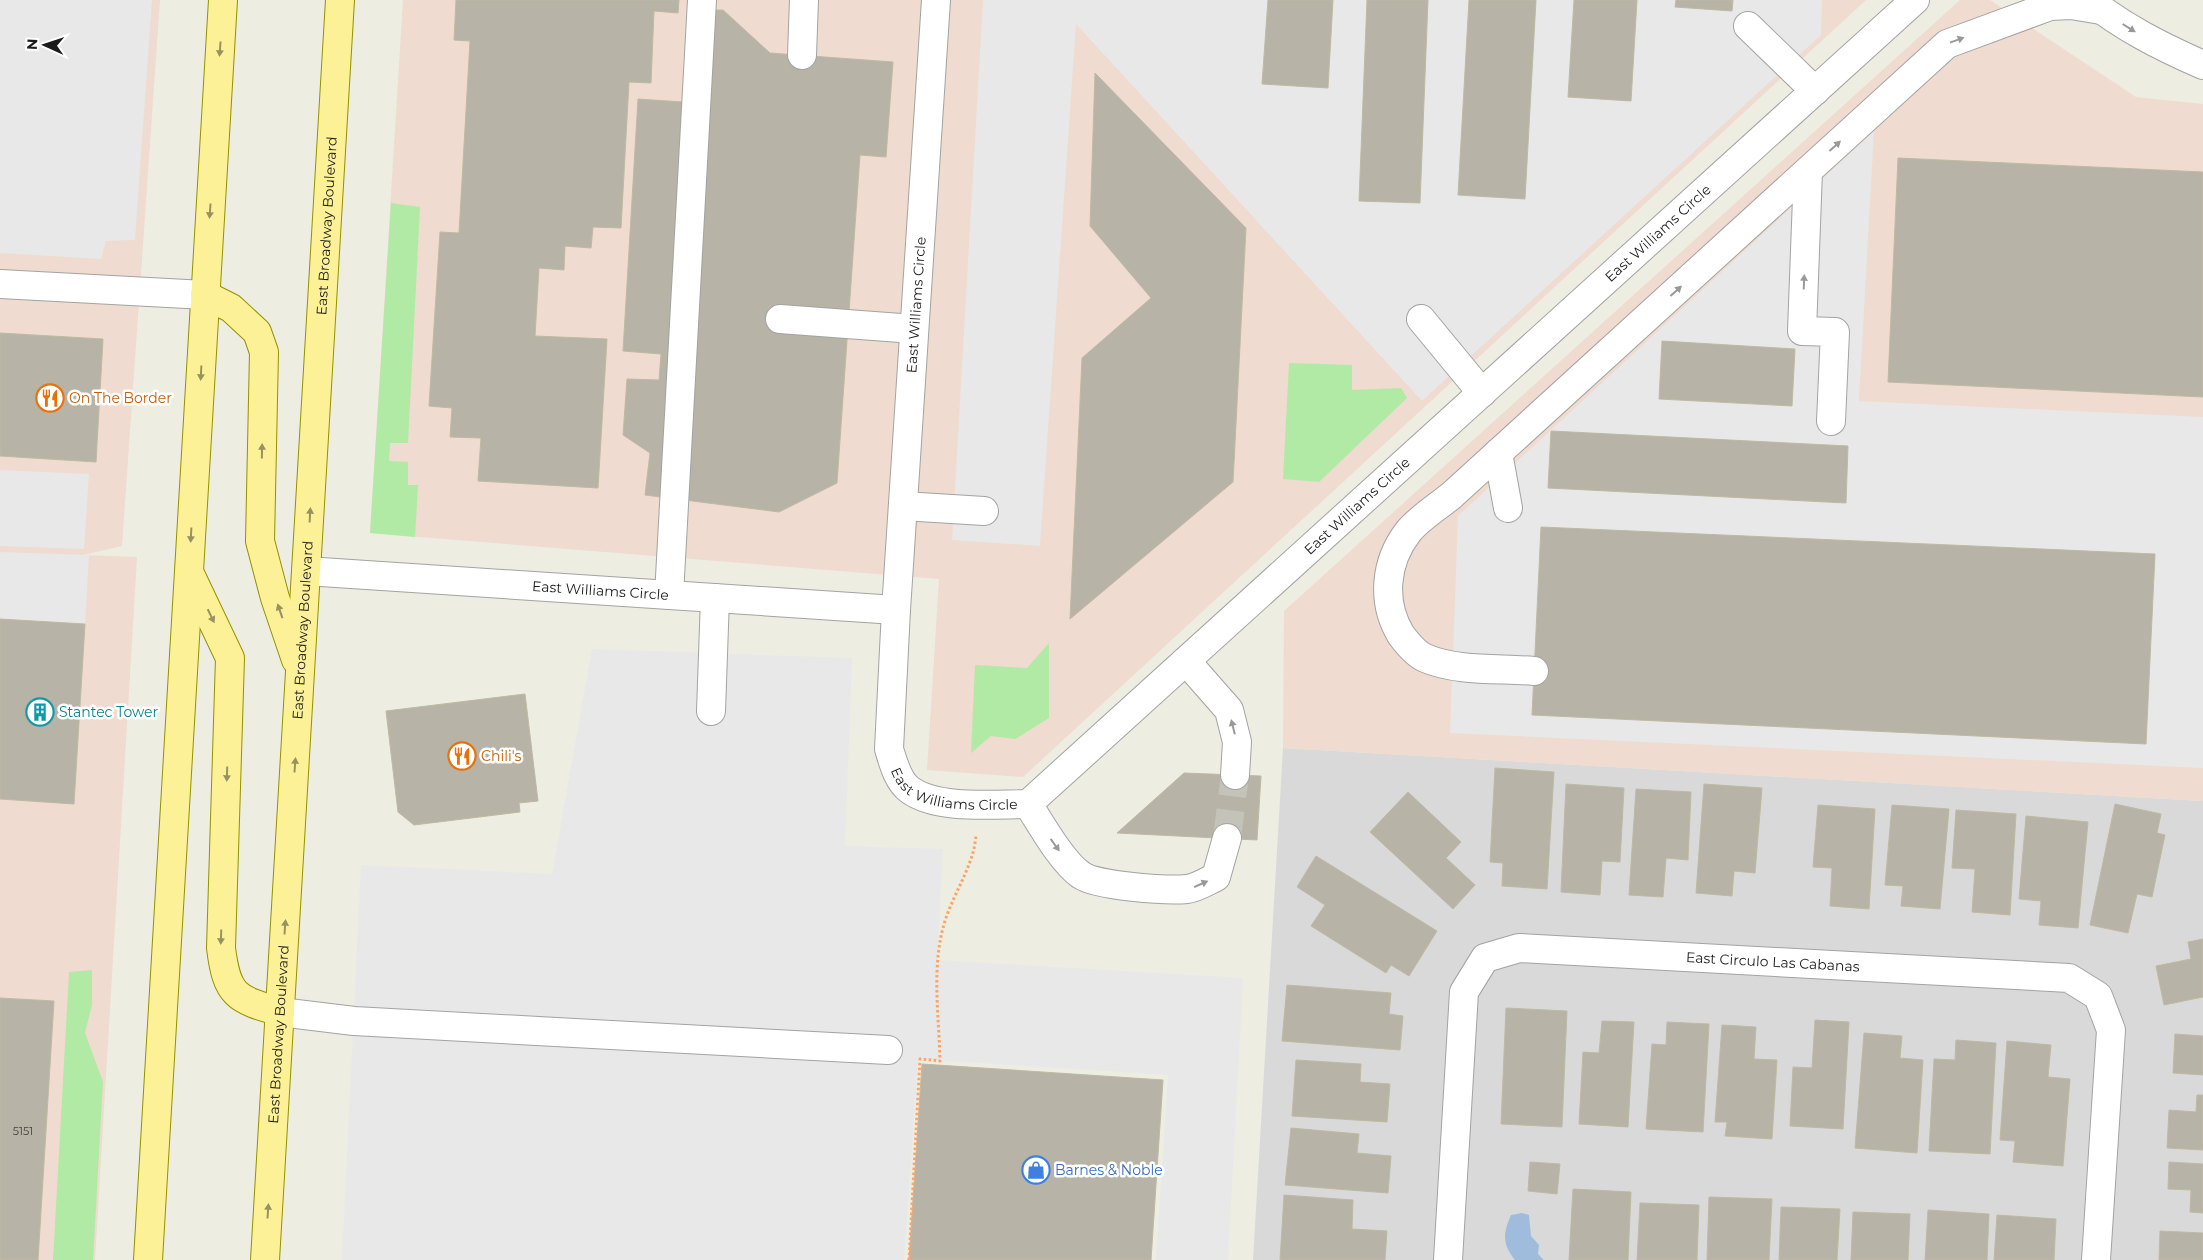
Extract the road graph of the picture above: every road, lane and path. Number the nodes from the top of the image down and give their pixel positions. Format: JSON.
{"nodes":[{"id":1,"x":223,"y":0,"type":"edge"},
{"id":2,"x":340,"y":0,"type":"edge"},
{"id":3,"x":702,"y":0,"type":"edge"},
{"id":4,"x":804,"y":0,"type":"edge"},
{"id":5,"x":936,"y":0,"type":"edge"},
{"id":6,"x":1915,"y":0,"type":"edge"},
{"id":7,"x":2095,"y":5,"type":"edge"},
{"id":8,"x":1748,"y":26,"type":"dead end"},
{"id":9,"x":802,"y":55,"type":"dead end"},
{"id":10,"x":2203,"y":65,"type":"edge"},
{"id":11,"x":1815,"y":91,"type":"junction"},
{"id":12,"x":1808,"y":171,"type":"junction"},
{"id":13,"x":0,"y":284,"type":"edge"},
{"id":14,"x":205,"y":295,"type":"junction"},
{"id":15,"x":780,"y":319,"type":"dead end"},
{"id":16,"x":1422,"y":320,"type":"dead end"},
{"id":17,"x":914,"y":329,"type":"junction"},
{"id":18,"x":1482,"y":393,"type":"junction"},
{"id":19,"x":1831,"y":421,"type":"dead end"},
{"id":20,"x":1498,"y":453,"type":"junction"},
{"id":21,"x":903,"y":506,"type":"junction"},
{"id":22,"x":1508,"y":508,"type":"dead end"},
{"id":23,"x":984,"y":511,"type":"dead end"},
{"id":24,"x":306,"y":570,"type":"junction"},
{"id":25,"x":190,"y":572,"type":"junction"},
{"id":26,"x":669,"y":595,"type":"junction"},
{"id":27,"x":715,"y":598,"type":"junction"},
{"id":28,"x":896,"y":610,"type":"junction"},
{"id":29,"x":1186,"y":661,"type":"junction"},
{"id":30,"x":1534,"y":671,"type":"dead end"},
{"id":31,"x":301,"y":673,"type":"junction"},
{"id":32,"x":711,"y":710,"type":"dead end"},
{"id":33,"x":1235,"y":775,"type":"tunnel mouth"},
{"id":34,"x":977,"y":804,"type":"junction"},
{"id":35,"x":1028,"y":804,"type":"junction"},
{"id":36,"x":1227,"y":838,"type":"tunnel mouth"},
{"id":37,"x":280,"y":1012,"type":"junction"},
{"id":38,"x":888,"y":1050,"type":"dead end"},
{"id":39,"x":148,"y":1260,"type":"edge"},
{"id":40,"x":264,"y":1260,"type":"edge"},
{"id":41,"x":909,"y":1260,"type":"edge"},
{"id":42,"x":1448,"y":1260,"type":"edge"},
{"id":43,"x":2096,"y":1260,"type":"edge"}],
"edges":[{"from":1,"to":14,"type":"main road","one_way":true},
{"from":24,"to":2,"type":"main road","name":"East Broadway Boulevard","one_way":true},
{"from":3,"to":26,"type":"street"},
{"from":4,"to":9,"type":"street"},
{"from":5,"to":17,"type":"street","name":"East Williams Circle"},
{"from":6,"to":11,"type":"street","name":"East Williams Circle"},
{"from":7,"to":10,"type":"street","one_way":true},
{"from":12,"to":7,"type":"street","one_way":true},
{"from":8,"to":11,"type":"street"},
{"from":11,"to":18,"type":"street","name":"East Williams Circle"},
{"from":19,"to":12,"type":"street","one_way":true},
{"from":20,"to":12,"type":"street","one_way":true},
{"from":13,"to":14,"type":"street"},
{"from":14,"to":25,"type":"main road","one_way":true},
{"from":31,"to":14,"type":"main road","one_way":true},
{"from":15,"to":17,"type":"street"},
{"from":16,"to":18,"type":"street"},
{"from":17,"to":21,"type":"street","name":"East Williams Circle"},
{"from":18,"to":29,"type":"street","name":"East Williams Circle"},
{"from":20,"to":22,"type":"street"},
{"from":20,"to":30,"type":"street"},
{"from":21,"to":23,"type":"street"},
{"from":21,"to":28,"type":"street","name":"East Williams Circle"},
{"from":24,"to":26,"type":"street","name":"East Williams Circle"},
{"from":24,"to":31,"type":"main road","name":"East Broadway Boulevard"},
{"from":25,"to":37,"type":"main road","one_way":true},
{"from":25,"to":39,"type":"main road"},
{"from":26,"to":27,"type":"street","name":"East Williams Circle"},
{"from":27,"to":28,"type":"street","name":"East Williams Circle"},
{"from":27,"to":32,"type":"street"},
{"from":28,"to":34,"type":"street","name":"East Williams Circle"},
{"from":33,"to":29,"type":"street","one_way":true},
{"from":29,"to":35,"type":"street","name":"East Williams Circle"},
{"from":37,"to":31,"type":"main road","name":"East Broadway Boulevard","one_way":true},
{"from":34,"to":35,"type":"street","name":"East Williams Circle"},
{"from":34,"to":41,"type":"path"},
{"from":35,"to":36,"type":"street","one_way":true},
{"from":37,"to":38,"type":"street"},
{"from":40,"to":37,"type":"main road","name":"East Broadway Boulevard","one_way":true},
{"from":42,"to":43,"type":"street","name":"East Circulo Las Cabanas"}]}
